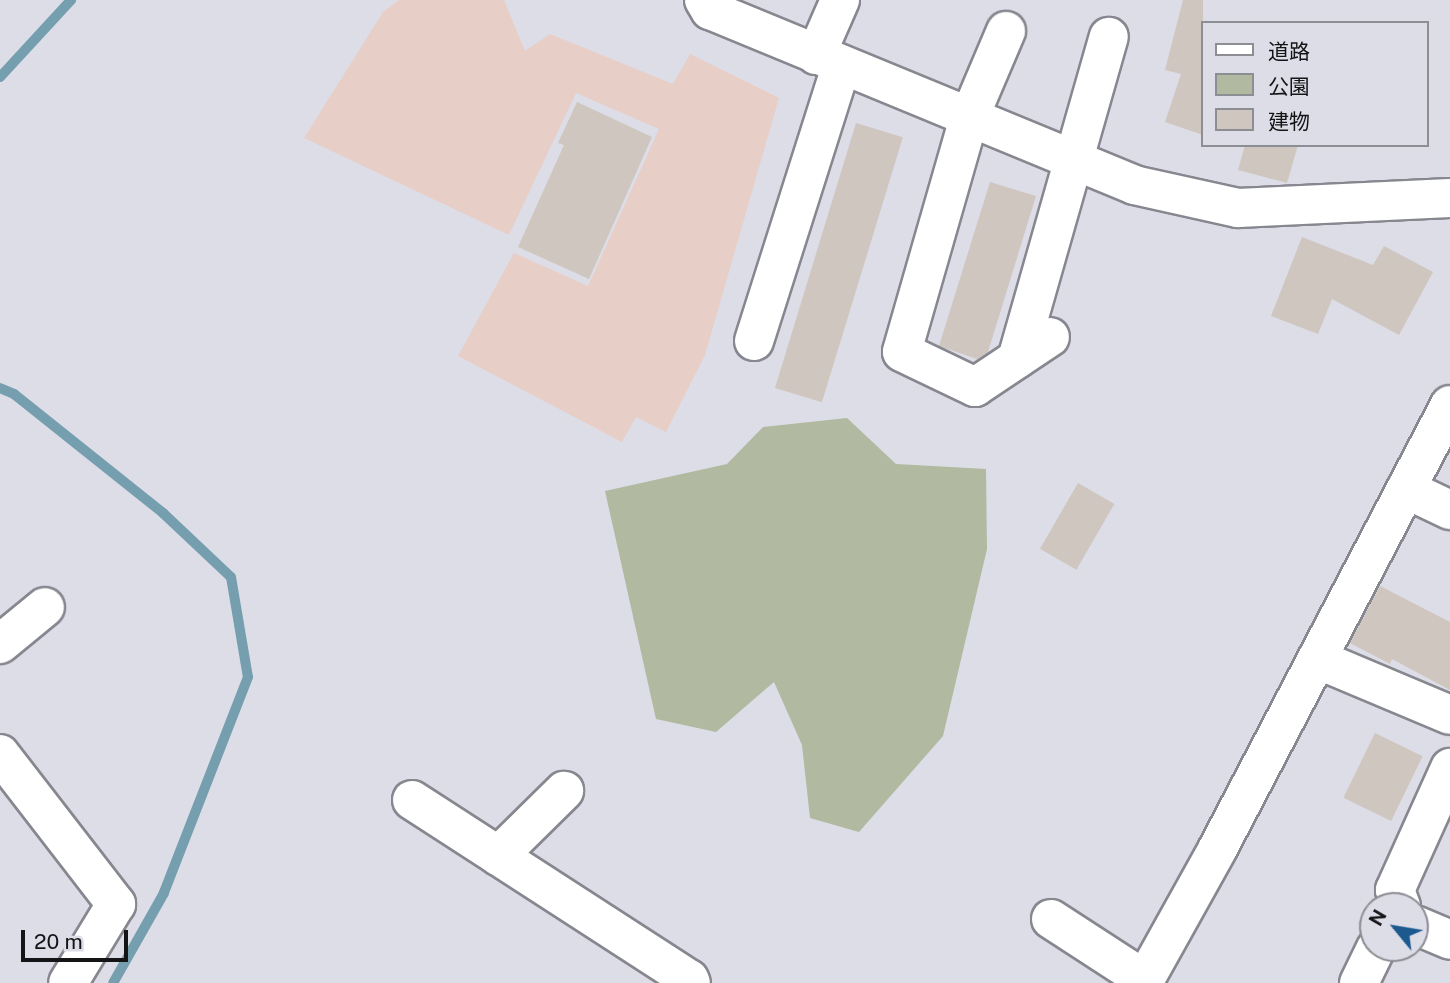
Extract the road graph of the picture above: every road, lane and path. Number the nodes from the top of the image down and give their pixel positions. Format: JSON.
{"nodes":[{"id":1,"x":704,"y":0,"type":"edge"},
{"id":2,"x":840,"y":0,"type":"edge"},
{"id":3,"x":1006,"y":31,"type":"dead end"},
{"id":4,"x":1109,"y":37,"type":"dead end"},
{"id":5,"x":829,"y":60,"type":"junction"},
{"id":6,"x":969,"y":118,"type":"junction"},
{"id":7,"x":1076,"y":161,"type":"junction"},
{"id":8,"x":1450,"y":198,"type":"edge"},
{"id":9,"x":1049,"y":337,"type":"dead end"},
{"id":10,"x":754,"y":341,"type":"dead end"},
{"id":11,"x":1017,"y":359,"type":"junction"},
{"id":12,"x":1450,"y":405,"type":"edge"},
{"id":13,"x":1406,"y":489,"type":"junction"},
{"id":14,"x":1450,"y":510,"type":"edge"},
{"id":15,"x":45,"y":607,"type":"dead end"},
{"id":16,"x":0,"y":643,"type":"edge"},
{"id":17,"x":1317,"y":659,"type":"junction"},
{"id":18,"x":1450,"y":715,"type":"edge"},
{"id":19,"x":0,"y":754,"type":"edge"},
{"id":20,"x":1450,"y":768,"type":"edge"},
{"id":21,"x":564,"y":791,"type":"dead end"},
{"id":22,"x":412,"y":800,"type":"dead end"},
{"id":23,"x":498,"y":856,"type":"junction"},
{"id":24,"x":1396,"y":892,"type":"edge"},
{"id":25,"x":1051,"y":919,"type":"dead end"},
{"id":26,"x":1429,"y":926,"type":"edge"},
{"id":27,"x":1450,"y":940,"type":"edge"},
{"id":28,"x":1369,"y":962,"type":"edge"},
{"id":29,"x":1144,"y":981,"type":"edge"},
{"id":30,"x":68,"y":983,"type":"edge"},
{"id":31,"x":691,"y":983,"type":"edge"},
{"id":32,"x":1359,"y":983,"type":"edge"}],
"edges":[{"from":1,"to":5,"type":"street"},
{"from":2,"to":5,"type":"street"},
{"from":3,"to":6,"type":"street"},
{"from":4,"to":7,"type":"street"},
{"from":5,"to":6,"type":"street"},
{"from":5,"to":10,"type":"street"},
{"from":6,"to":7,"type":"street"},
{"from":6,"to":11,"type":"street"},
{"from":7,"to":8,"type":"street"},
{"from":7,"to":11,"type":"street"},
{"from":9,"to":11,"type":"street"},
{"from":12,"to":13,"type":"street"},
{"from":13,"to":14,"type":"street"},
{"from":13,"to":17,"type":"street"},
{"from":15,"to":16,"type":"street"},
{"from":17,"to":18,"type":"street"},
{"from":17,"to":29,"type":"street"},
{"from":19,"to":30,"type":"street"},
{"from":20,"to":24,"type":"street"},
{"from":21,"to":23,"type":"street"},
{"from":22,"to":23,"type":"street"},
{"from":23,"to":31,"type":"street"},
{"from":25,"to":29,"type":"street"},
{"from":26,"to":27,"type":"street"},
{"from":28,"to":32,"type":"street"}]}
